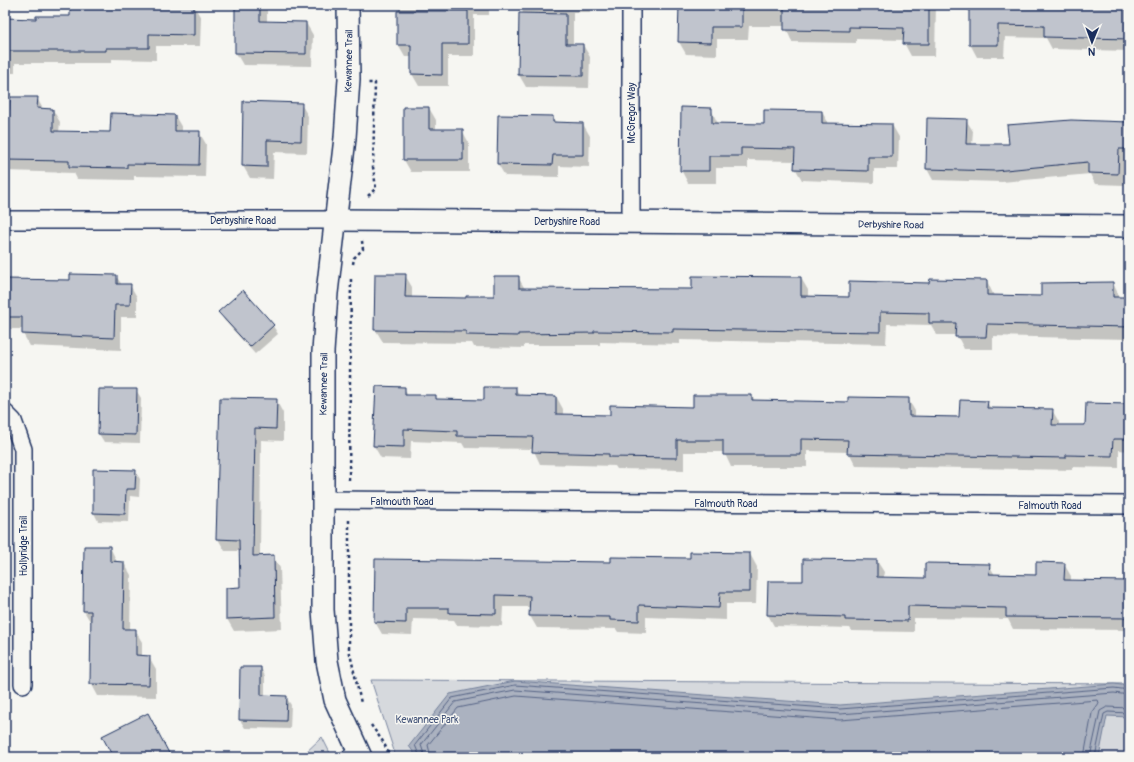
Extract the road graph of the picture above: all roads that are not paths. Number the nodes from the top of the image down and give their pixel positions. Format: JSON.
{"nodes":[{"id":1,"x":348,"y":5,"type":"edge"},
{"id":2,"x":631,"y":5,"type":"edge"},
{"id":3,"x":5,"y":220,"type":"edge"},
{"id":4,"x":337,"y":220,"type":"junction"},
{"id":5,"x":631,"y":222,"type":"junction"},
{"id":6,"x":1129,"y":226,"type":"edge"},
{"id":7,"x":5,"y":413,"type":"edge"},
{"id":8,"x":322,"y":500,"type":"junction"},
{"id":9,"x":1129,"y":505,"type":"edge"},
{"id":10,"x":23,"y":684,"type":"dead end"},
{"id":11,"x":353,"y":754,"type":"edge"}],
"edges":[{"from":1,"to":4,"type":"street","name":"Kewannee Trail"},
{"from":2,"to":5,"type":"street","name":"McGregor Way"},
{"from":3,"to":4,"type":"street","name":"Derbyshire Road"},
{"from":4,"to":5,"type":"street","name":"Derbyshire Road"},
{"from":4,"to":8,"type":"street","name":"Kewannee Trail"},
{"from":5,"to":6,"type":"street","name":"Derbyshire Road"},
{"from":7,"to":10,"type":"street","name":"Hollyridge Trail"},
{"from":8,"to":9,"type":"street","name":"Falmouth Road"},
{"from":8,"to":11,"type":"street","name":"Kewannee Trail"}]}
